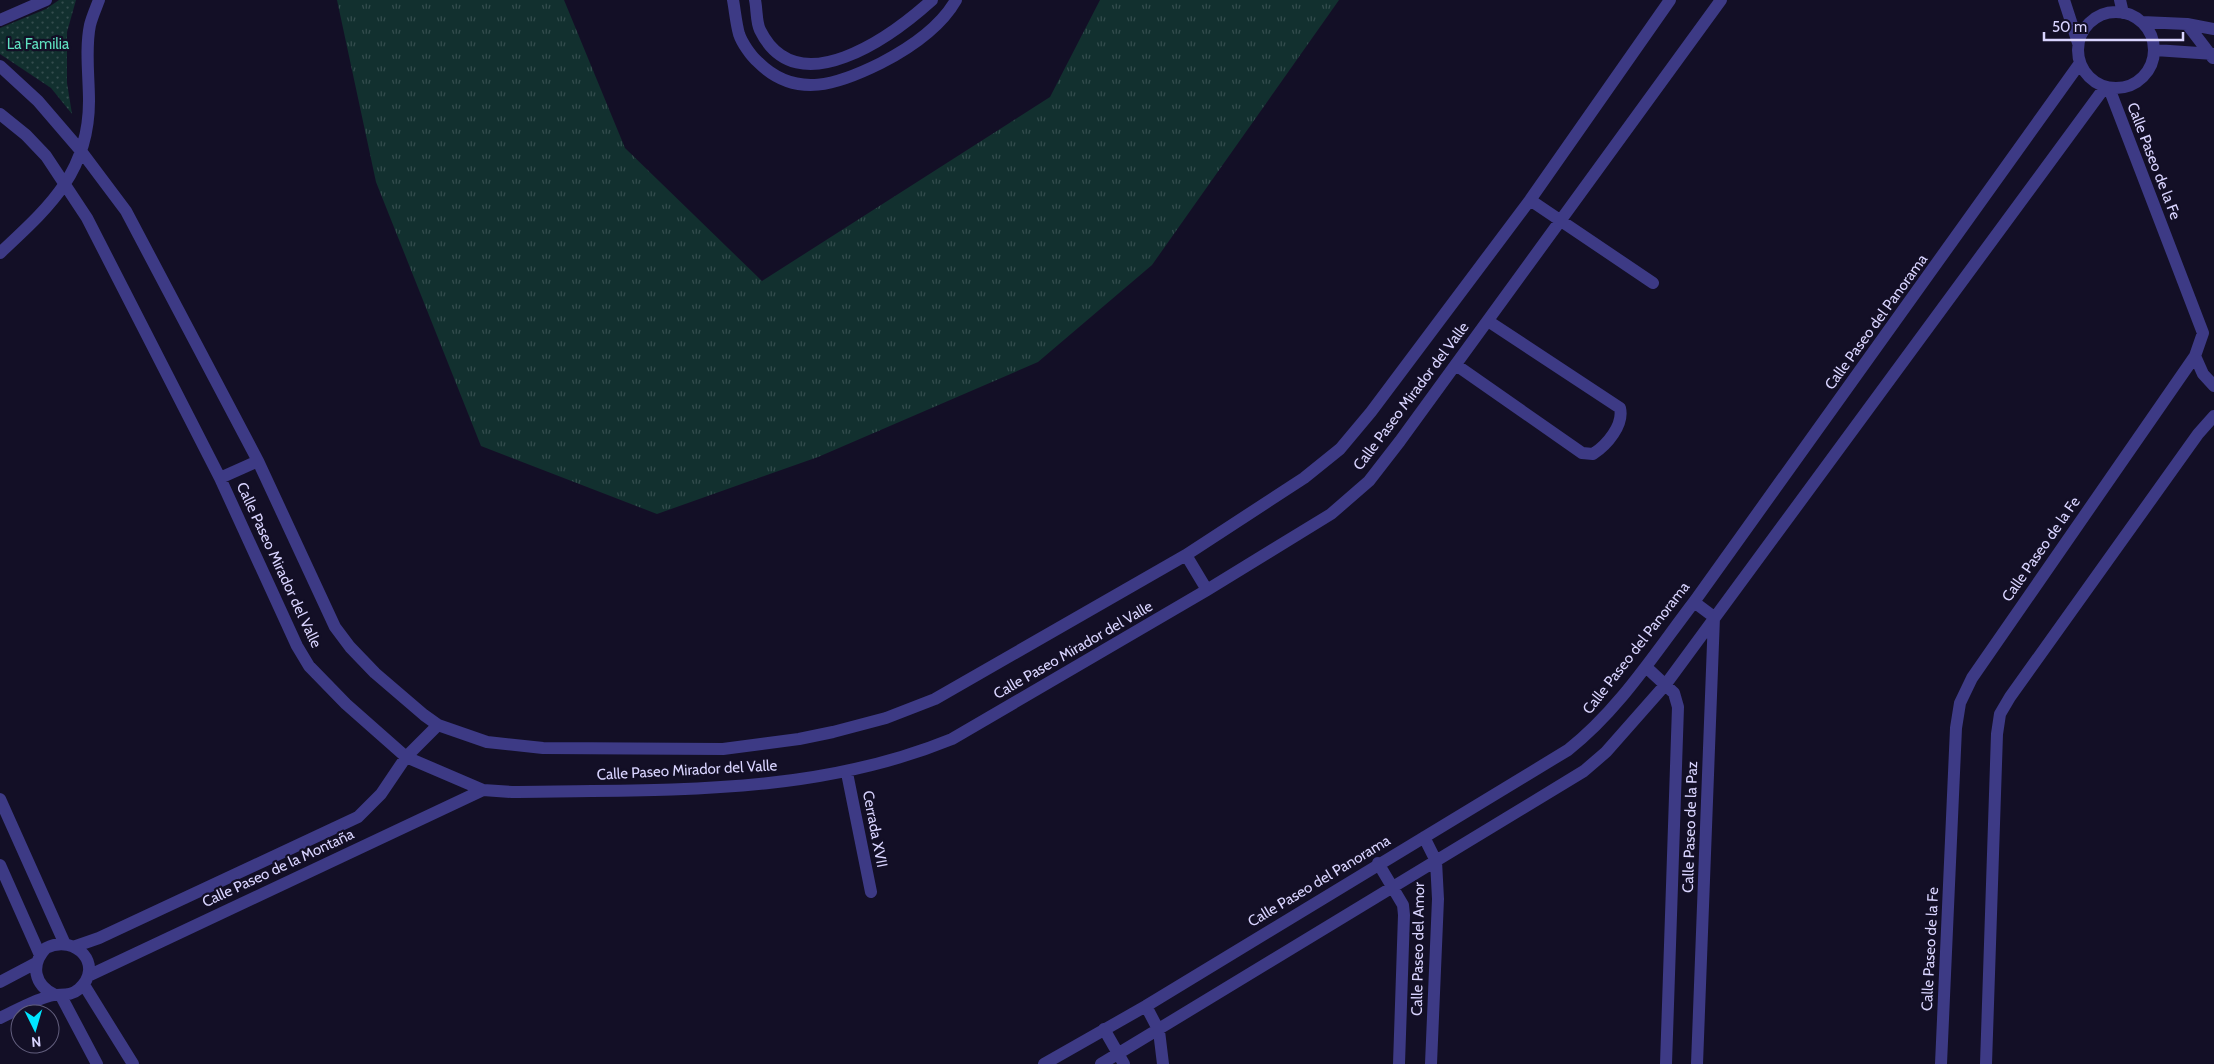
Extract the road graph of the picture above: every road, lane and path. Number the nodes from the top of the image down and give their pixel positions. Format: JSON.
{"nodes":[{"id":1,"x":46,"y":0,"type":"edge"},
{"id":2,"x":99,"y":0,"type":"edge"},
{"id":3,"x":733,"y":0,"type":"edge"},
{"id":4,"x":755,"y":0,"type":"edge"},
{"id":5,"x":932,"y":0,"type":"edge"},
{"id":6,"x":956,"y":0,"type":"edge"},
{"id":7,"x":1670,"y":0,"type":"edge"},
{"id":8,"x":1721,"y":0,"type":"edge"},
{"id":9,"x":2064,"y":0,"type":"edge"},
{"id":10,"x":2121,"y":6,"type":"edge"},
{"id":11,"x":0,"y":20,"type":"edge"},
{"id":12,"x":2142,"y":22,"type":"junction"},
{"id":13,"x":2187,"y":24,"type":"junction"},
{"id":14,"x":2214,"y":29,"type":"edge"},
{"id":15,"x":2078,"y":44,"type":"junction"},
{"id":16,"x":2155,"y":50,"type":"junction"},
{"id":17,"x":2213,"y":56,"type":"edge"},
{"id":18,"x":842,"y":59,"type":"junction"},
{"id":19,"x":2080,"y":63,"type":"junction"},
{"id":20,"x":0,"y":66,"type":"edge"},
{"id":21,"x":848,"y":79,"type":"junction"},
{"id":22,"x":2107,"y":87,"type":"junction"},
{"id":23,"x":0,"y":114,"type":"edge"},
{"id":24,"x":81,"y":151,"type":"junction"},
{"id":25,"x":66,"y":184,"type":"junction"},
{"id":26,"x":1530,"y":200,"type":"junction"},
{"id":27,"x":1562,"y":220,"type":"junction"},
{"id":28,"x":0,"y":253,"type":"edge"},
{"id":29,"x":1653,"y":283,"type":"dead end"},
{"id":30,"x":1488,"y":320,"type":"junction"},
{"id":31,"x":2209,"y":334,"type":"edge"},
{"id":32,"x":2195,"y":356,"type":"junction"},
{"id":33,"x":1456,"y":365,"type":"junction"},
{"id":34,"x":2214,"y":386,"type":"edge"},
{"id":35,"x":2214,"y":416,"type":"edge"},
{"id":36,"x":258,"y":461,"type":"junction"},
{"id":37,"x":220,"y":478,"type":"junction"},
{"id":38,"x":1186,"y":556,"type":"junction"},
{"id":39,"x":1207,"y":590,"type":"junction"},
{"id":40,"x":1694,"y":602,"type":"junction"},
{"id":41,"x":1714,"y":617,"type":"junction"},
{"id":42,"x":1646,"y":667,"type":"junction"},
{"id":43,"x":1666,"y":684,"type":"junction"},
{"id":44,"x":438,"y":725,"type":"junction"},
{"id":45,"x":406,"y":757,"type":"junction"},
{"id":46,"x":847,"y":772,"type":"junction"},
{"id":47,"x":483,"y":790,"type":"junction"},
{"id":48,"x":0,"y":800,"type":"edge"},
{"id":49,"x":1424,"y":837,"type":"junction"},
{"id":50,"x":1436,"y":861,"type":"junction"},
{"id":51,"x":1378,"y":863,"type":"junction"},
{"id":52,"x":0,"y":864,"type":"edge"},
{"id":53,"x":1393,"y":886,"type":"junction"},
{"id":54,"x":871,"y":892,"type":"dead end"},
{"id":55,"x":70,"y":944,"type":"junction"},
{"id":56,"x":38,"y":959,"type":"junction"},
{"id":57,"x":86,"y":980,"type":"junction"},
{"id":58,"x":0,"y":982,"type":"edge"},
{"id":59,"x":58,"y":995,"type":"junction"},
{"id":60,"x":1146,"y":1006,"type":"junction"},
{"id":61,"x":0,"y":1018,"type":"edge"},
{"id":62,"x":1104,"y":1030,"type":"junction"},
{"id":63,"x":1159,"y":1031,"type":"junction"},
{"id":64,"x":1122,"y":1058,"type":"edge"},
{"id":65,"x":97,"y":1064,"type":"edge"},
{"id":66,"x":133,"y":1064,"type":"edge"},
{"id":67,"x":1044,"y":1064,"type":"edge"},
{"id":68,"x":1101,"y":1064,"type":"edge"},
{"id":69,"x":1163,"y":1064,"type":"edge"},
{"id":70,"x":1399,"y":1064,"type":"edge"},
{"id":71,"x":1431,"y":1064,"type":"edge"},
{"id":72,"x":1666,"y":1064,"type":"edge"},
{"id":73,"x":1697,"y":1064,"type":"edge"},
{"id":74,"x":1941,"y":1064,"type":"edge"},
{"id":75,"x":1986,"y":1064,"type":"edge"}],
"edges":[{"from":1,"to":11,"type":"street"},
{"from":2,"to":24,"type":"street"},
{"from":3,"to":21,"type":"street"},
{"from":4,"to":18,"type":"street"},
{"from":5,"to":18,"type":"street"},
{"from":6,"to":21,"type":"street"},
{"from":7,"to":26,"type":"street","name":"Calle Paseo Mirador del Valle"},
{"from":8,"to":27,"type":"street","name":"Calle Paseo Mirador del Valle"},
{"from":9,"to":15,"type":"street"},
{"from":10,"to":12,"type":"street"},
{"from":10,"to":15,"type":"street"},
{"from":12,"to":13,"type":"street"},
{"from":12,"to":16,"type":"street"},
{"from":13,"to":14,"type":"street"},
{"from":13,"to":17,"type":"street"},
{"from":15,"to":19,"type":"street"},
{"from":16,"to":17,"type":"street"},
{"from":16,"to":22,"type":"street"},
{"from":18,"to":21,"type":"street"},
{"from":19,"to":22,"type":"street"},
{"from":19,"to":40,"type":"street","name":"Calle Paseo del Panorama"},
{"from":20,"to":24,"type":"street","name":"Calle Paseo Mirador del Valle"},
{"from":22,"to":31,"type":"street","name":"Calle Paseo de la Fe"},
{"from":22,"to":41,"type":"street"},
{"from":23,"to":25,"type":"street","name":"Calle Paseo Mirador del Valle"},
{"from":24,"to":25,"type":"street"},
{"from":24,"to":36,"type":"street","name":"Calle Paseo Mirador del Valle"},
{"from":25,"to":28,"type":"street"},
{"from":25,"to":37,"type":"street","name":"Calle Paseo Mirador del Valle"},
{"from":26,"to":27,"type":"street"},
{"from":26,"to":38,"type":"street","name":"Calle Paseo Mirador del Valle"},
{"from":27,"to":29,"type":"street"},
{"from":27,"to":30,"type":"street","name":"Calle Paseo Mirador del Valle"},
{"from":30,"to":33,"type":"street","name":"Calle Paseo Mirador del Valle"},
{"from":30,"to":33,"type":"street"},
{"from":31,"to":32,"type":"street","name":"Calle Paseo de la Fe"},
{"from":32,"to":34,"type":"street"},
{"from":32,"to":74,"type":"street","name":"Calle Paseo de la Fe"},
{"from":33,"to":39,"type":"street","name":"Calle Paseo Mirador del Valle"},
{"from":35,"to":75,"type":"street"},
{"from":36,"to":37,"type":"street"},
{"from":36,"to":44,"type":"street","name":"Calle Paseo Mirador del Valle"},
{"from":37,"to":45,"type":"street","name":"Calle Paseo Mirador del Valle"},
{"from":38,"to":39,"type":"street"},
{"from":38,"to":44,"type":"street","name":"Calle Paseo Mirador del Valle"},
{"from":39,"to":46,"type":"street","name":"Calle Paseo Mirador del Valle"},
{"from":40,"to":41,"type":"street"},
{"from":40,"to":42,"type":"street","name":"Calle Paseo del Panorama"},
{"from":41,"to":43,"type":"street"},
{"from":41,"to":73,"type":"street","name":"Calle Paseo de la Paz"},
{"from":42,"to":43,"type":"street","name":"Calle Paseo de la Paz"},
{"from":42,"to":49,"type":"street","name":"Calle Paseo del Panorama"},
{"from":43,"to":50,"type":"street"},
{"from":43,"to":72,"type":"street","name":"Calle Paseo de la Paz"},
{"from":44,"to":45,"type":"street","name":"Calle Paseo de la Montaña"},
{"from":45,"to":47,"type":"street","name":"Calle Paseo Mirador del Valle"},
{"from":45,"to":55,"type":"street","name":"Calle Paseo de la Montaña"},
{"from":46,"to":47,"type":"street","name":"Calle Paseo Mirador del Valle"},
{"from":46,"to":54,"type":"street","name":"Cerrada XVII"},
{"from":47,"to":57,"type":"street","name":"Calle Paseo de la Montaña"},
{"from":48,"to":55,"type":"street"},
{"from":49,"to":50,"type":"street","name":"Calle Paseo del Amor"},
{"from":49,"to":51,"type":"street","name":"Calle Paseo del Panorama"},
{"from":50,"to":53,"type":"street"},
{"from":50,"to":71,"type":"street","name":"Calle Paseo del Amor"},
{"from":51,"to":53,"type":"street","name":"Calle Paseo del Amor"},
{"from":51,"to":60,"type":"street","name":"Calle Paseo del Panorama"},
{"from":52,"to":56,"type":"street"},
{"from":53,"to":63,"type":"street"},
{"from":53,"to":70,"type":"street","name":"Calle Paseo del Amor"},
{"from":55,"to":56,"type":"street"},
{"from":55,"to":57,"type":"street"},
{"from":56,"to":58,"type":"street"},
{"from":56,"to":59,"type":"street"},
{"from":57,"to":59,"type":"street"},
{"from":57,"to":66,"type":"street"},
{"from":59,"to":61,"type":"street"},
{"from":59,"to":65,"type":"street"},
{"from":60,"to":62,"type":"street","name":"Calle Paseo del Panorama"},
{"from":60,"to":63,"type":"street"},
{"from":62,"to":64,"type":"street"},
{"from":62,"to":67,"type":"street","name":"Calle Paseo del Panorama"},
{"from":63,"to":64,"type":"street"},
{"from":63,"to":69,"type":"street"},
{"from":64,"to":68,"type":"street"}]}
